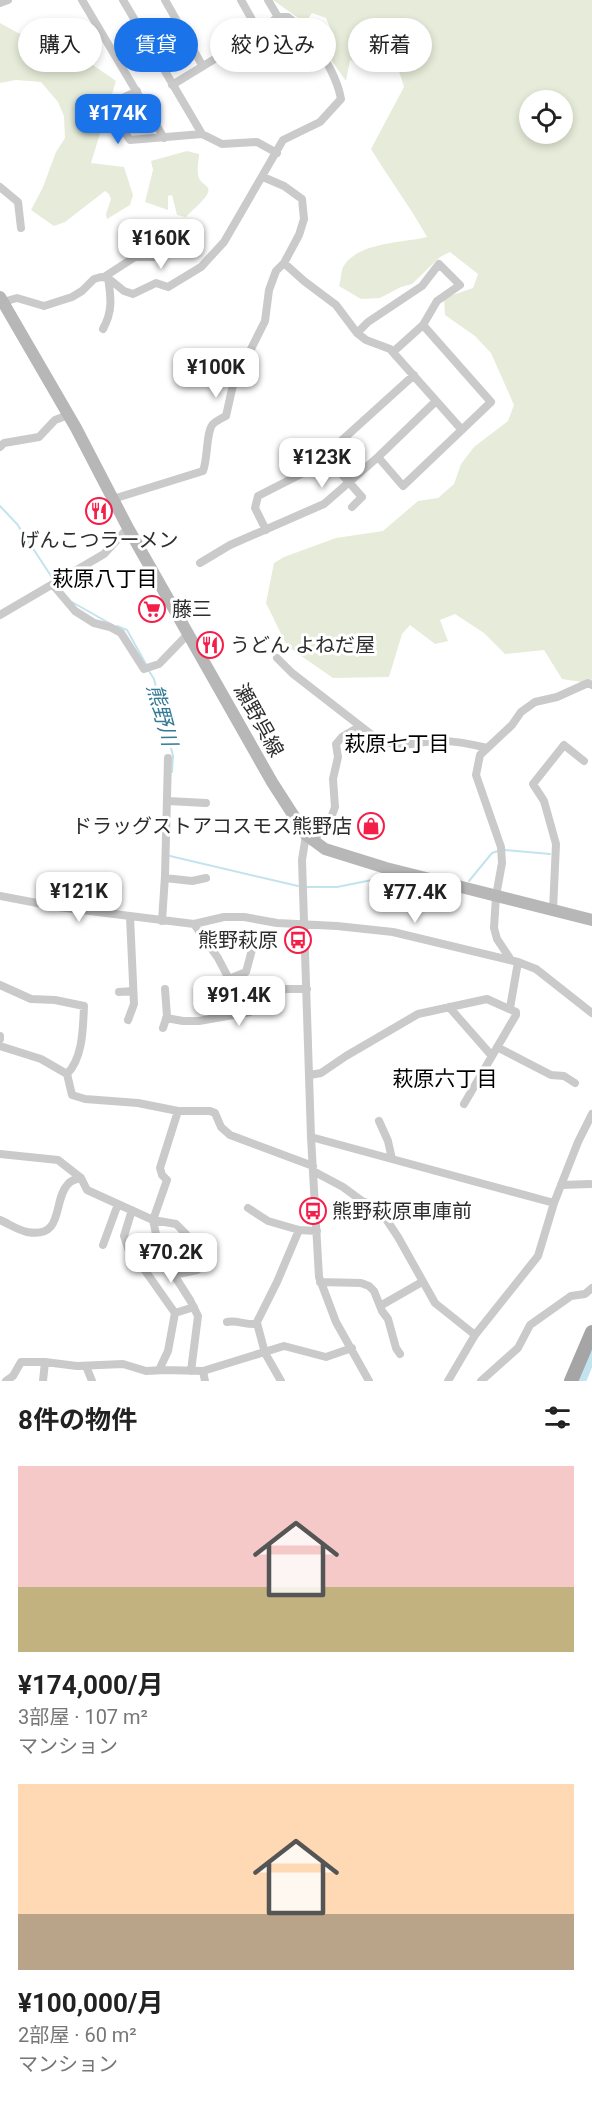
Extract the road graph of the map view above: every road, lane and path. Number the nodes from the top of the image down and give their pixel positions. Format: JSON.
{"nodes":[{"id":1,"x":8,"y":0,"type":"edge"},
{"id":2,"x":82,"y":0,"type":"edge"},
{"id":3,"x":123,"y":0,"type":"edge"},
{"id":4,"x":165,"y":0,"type":"edge"},
{"id":5,"x":241,"y":0,"type":"edge"},
{"id":6,"x":268,"y":0,"type":"edge"},
{"id":7,"x":0,"y":3,"type":"edge"},
{"id":8,"x":278,"y":17,"type":"joint"},
{"id":9,"x":251,"y":18,"type":"edge"},
{"id":10,"x":210,"y":60,"type":"edge"},
{"id":11,"x":202,"y":65,"type":"junction"},
{"id":12,"x":172,"y":85,"type":"junction"},
{"id":13,"x":137,"y":91,"type":"junction"},
{"id":14,"x":202,"y":134,"type":"junction"},
{"id":15,"x":164,"y":138,"type":"junction"},
{"id":16,"x":277,"y":153,"type":"junction"},
{"id":17,"x":263,"y":177,"type":"junction"},
{"id":18,"x":0,"y":187,"type":"edge"},
{"id":19,"x":176,"y":227,"type":"dead end"},
{"id":20,"x":21,"y":228,"type":"dead end"},
{"id":21,"x":284,"y":263,"type":"junction"},
{"id":22,"x":106,"y":277,"type":"junction"},
{"id":23,"x":2,"y":299,"type":"edge"},
{"id":24,"x":423,"y":325,"type":"junction"},
{"id":25,"x":103,"y":329,"type":"dead end"},
{"id":26,"x":357,"y":333,"type":"junction"},
{"id":27,"x":393,"y":352,"type":"junction"},
{"id":28,"x":414,"y":375,"type":"junction"},
{"id":29,"x":436,"y":400,"type":"junction"},
{"id":30,"x":68,"y":415,"type":"junction"},
{"id":31,"x":462,"y":430,"type":"junction"},
{"id":32,"x":0,"y":447,"type":"edge"},
{"id":33,"x":326,"y":456,"type":"junction"},
{"id":34,"x":378,"y":457,"type":"junction"},
{"id":35,"x":349,"y":482,"type":"junction"},
{"id":36,"x":113,"y":499,"type":"junction"},
{"id":37,"x":352,"y":507,"type":"dead end"},
{"id":38,"x":128,"y":528,"type":"junction"},
{"id":39,"x":266,"y":530,"type":"junction"},
{"id":40,"x":200,"y":563,"type":"dead end"},
{"id":41,"x":52,"y":585,"type":"junction"},
{"id":42,"x":0,"y":615,"type":"edge"},
{"id":43,"x":189,"y":633,"type":"junction"},
{"id":44,"x":277,"y":658,"type":"dead end"},
{"id":45,"x":592,"y":685,"type":"edge"},
{"id":46,"x":359,"y":727,"type":"junction"},
{"id":47,"x":487,"y":748,"type":"junction"},
{"id":48,"x":168,"y":758,"type":"dead end"},
{"id":49,"x":585,"y":761,"type":"dead end"},
{"id":50,"x":168,"y":801,"type":"junction"},
{"id":51,"x":206,"y":803,"type":"dead end"},
{"id":52,"x":309,"y":838,"type":"junction"},
{"id":53,"x":165,"y":878,"type":"junction"},
{"id":54,"x":206,"y":878,"type":"dead end"},
{"id":55,"x":0,"y":896,"type":"edge"},
{"id":56,"x":496,"y":896,"type":"junction"},
{"id":57,"x":554,"y":910,"type":"junction"},
{"id":58,"x":130,"y":917,"type":"junction"},
{"id":59,"x":592,"y":920,"type":"edge"},
{"id":60,"x":162,"y":921,"type":"junction"},
{"id":61,"x":194,"y":924,"type":"junction"},
{"id":62,"x":306,"y":924,"type":"junction"},
{"id":63,"x":253,"y":946,"type":"dead end"},
{"id":64,"x":514,"y":961,"type":"junction"},
{"id":65,"x":229,"y":979,"type":"junction"},
{"id":66,"x":0,"y":985,"type":"edge"},
{"id":67,"x":165,"y":989,"type":"dead end"},
{"id":68,"x":307,"y":989,"type":"junction"},
{"id":69,"x":133,"y":991,"type":"junction"},
{"id":70,"x":119,"y":992,"type":"dead end"},
{"id":71,"x":449,"y":1007,"type":"junction"},
{"id":72,"x":510,"y":1008,"type":"junction"},
{"id":73,"x":592,"y":1013,"type":"edge"},
{"id":74,"x":241,"y":1014,"type":"junction"},
{"id":75,"x":166,"y":1018,"type":"junction"},
{"id":76,"x":128,"y":1020,"type":"dead end"},
{"id":77,"x":163,"y":1028,"type":"dead end"},
{"id":78,"x":0,"y":1046,"type":"edge"},
{"id":79,"x":497,"y":1047,"type":"junction"},
{"id":80,"x":492,"y":1056,"type":"junction"},
{"id":81,"x":67,"y":1074,"type":"junction"},
{"id":82,"x":310,"y":1075,"type":"junction"},
{"id":83,"x":575,"y":1083,"type":"dead end"},
{"id":84,"x":464,"y":1104,"type":"dead end"},
{"id":85,"x":178,"y":1111,"type":"junction"},
{"id":86,"x":592,"y":1114,"type":"edge"},
{"id":87,"x":379,"y":1122,"type":"dead end"},
{"id":88,"x":311,"y":1137,"type":"junction"},
{"id":89,"x":0,"y":1154,"type":"edge"},
{"id":90,"x":392,"y":1159,"type":"junction"},
{"id":91,"x":313,"y":1169,"type":"junction"},
{"id":92,"x":81,"y":1178,"type":"junction"},
{"id":93,"x":591,"y":1184,"type":"edge"},
{"id":94,"x":561,"y":1185,"type":"junction"},
{"id":95,"x":554,"y":1203,"type":"junction"},
{"id":96,"x":118,"y":1204,"type":"junction"},
{"id":97,"x":248,"y":1208,"type":"dead end"},
{"id":98,"x":132,"y":1210,"type":"junction"},
{"id":99,"x":0,"y":1220,"type":"edge"},
{"id":100,"x":153,"y":1220,"type":"junction"},
{"id":101,"x":299,"y":1230,"type":"junction"},
{"id":102,"x":317,"y":1231,"type":"junction"},
{"id":103,"x":103,"y":1245,"type":"dead end"},
{"id":104,"x":160,"y":1253,"type":"junction"},
{"id":105,"x":133,"y":1263,"type":"dead end"},
{"id":106,"x":174,"y":1275,"type":"junction"},
{"id":107,"x":320,"y":1282,"type":"junction"},
{"id":108,"x":422,"y":1282,"type":"junction"},
{"id":109,"x":592,"y":1288,"type":"edge"},
{"id":110,"x":380,"y":1306,"type":"junction"},
{"id":111,"x":194,"y":1307,"type":"junction"},
{"id":112,"x":175,"y":1313,"type":"junction"},
{"id":113,"x":227,"y":1322,"type":"dead end"},
{"id":114,"x":257,"y":1323,"type":"junction"},
{"id":115,"x":592,"y":1332,"type":"edge"},
{"id":116,"x":475,"y":1335,"type":"junction"},
{"id":117,"x":352,"y":1348,"type":"junction"},
{"id":118,"x":266,"y":1353,"type":"junction"},
{"id":119,"x":400,"y":1354,"type":"dead end"},
{"id":120,"x":45,"y":1362,"type":"junction"},
{"id":121,"x":86,"y":1366,"type":"junction"},
{"id":122,"x":159,"y":1370,"type":"junction"},
{"id":123,"x":175,"y":1370,"type":"junction"},
{"id":124,"x":191,"y":1371,"type":"junction"},
{"id":125,"x":203,"y":1371,"type":"junction"},
{"id":126,"x":454,"y":1371,"type":"junction"},
{"id":127,"x":6,"y":1381,"type":"edge"},
{"id":128,"x":43,"y":1381,"type":"edge"},
{"id":129,"x":92,"y":1381,"type":"edge"},
{"id":130,"x":178,"y":1381,"type":"edge"},
{"id":131,"x":205,"y":1381,"type":"edge"},
{"id":132,"x":281,"y":1381,"type":"edge"},
{"id":133,"x":369,"y":1381,"type":"edge"},
{"id":134,"x":448,"y":1381,"type":"edge"},
{"id":135,"x":460,"y":1381,"type":"edge"},
{"id":136,"x":481,"y":1381,"type":"edge"},
{"id":137,"x":571,"y":1381,"type":"edge"}],
"edges":[{"from":1,"to":7,"type":"street"},
{"from":2,"to":13,"type":"street"},
{"from":3,"to":12,"type":"street"},
{"from":4,"to":11,"type":"street"},
{"from":5,"to":9,"type":"street"},
{"from":6,"to":8,"type":"street"},
{"from":8,"to":16,"type":"street"},
{"from":10,"to":11,"type":"street"},
{"from":11,"to":12,"type":"street"},
{"from":12,"to":14,"type":"street"},
{"from":13,"to":15,"type":"street"},
{"from":13,"to":15,"type":"street"},
{"from":14,"to":15,"type":"street"},
{"from":14,"to":16,"type":"street"},
{"from":16,"to":17,"type":"street"},
{"from":17,"to":21,"type":"street"},
{"from":17,"to":22,"type":"street"},
{"from":18,"to":20,"type":"street"},
{"from":19,"to":22,"type":"street"},
{"from":21,"to":26,"type":"street"},
{"from":21,"to":36,"type":"street"},
{"from":22,"to":23,"type":"street"},
{"from":22,"to":25,"type":"street"},
{"from":23,"to":30,"type":"main road","name":"瀬野呉線"},
{"from":24,"to":26,"type":"street"},
{"from":24,"to":27,"type":"street"},
{"from":24,"to":31,"type":"street"},
{"from":26,"to":27,"type":"street"},
{"from":27,"to":28,"type":"street"},
{"from":28,"to":29,"type":"street"},
{"from":28,"to":33,"type":"street"},
{"from":29,"to":31,"type":"street"},
{"from":29,"to":34,"type":"street"},
{"from":30,"to":32,"type":"street"},
{"from":30,"to":36,"type":"main road","name":"瀬野呉線"},
{"from":31,"to":34,"type":"street"},
{"from":33,"to":35,"type":"street"},
{"from":33,"to":39,"type":"street"},
{"from":34,"to":35,"type":"street"},
{"from":35,"to":37,"type":"street"},
{"from":35,"to":39,"type":"street"},
{"from":36,"to":38,"type":"main road","name":"瀬野呉線"},
{"from":38,"to":41,"type":"street"},
{"from":38,"to":43,"type":"main road","name":"瀬野呉線"},
{"from":39,"to":40,"type":"street"},
{"from":41,"to":42,"type":"street"},
{"from":41,"to":43,"type":"street"},
{"from":43,"to":52,"type":"main road","name":"瀬野呉線"},
{"from":44,"to":46,"type":"street"},
{"from":45,"to":47,"type":"street"},
{"from":46,"to":47,"type":"street"},
{"from":46,"to":52,"type":"street"},
{"from":47,"to":56,"type":"street"},
{"from":48,"to":50,"type":"street"},
{"from":49,"to":57,"type":"street"},
{"from":50,"to":51,"type":"street"},
{"from":50,"to":53,"type":"street"},
{"from":52,"to":56,"type":"main road"},
{"from":52,"to":62,"type":"street"},
{"from":53,"to":54,"type":"street"},
{"from":53,"to":60,"type":"street"},
{"from":55,"to":58,"type":"street"},
{"from":56,"to":57,"type":"main road"},
{"from":56,"to":64,"type":"street"},
{"from":57,"to":59,"type":"main road"},
{"from":58,"to":60,"type":"street"},
{"from":58,"to":69,"type":"street"},
{"from":60,"to":61,"type":"street"},
{"from":61,"to":62,"type":"street"},
{"from":61,"to":65,"type":"street"},
{"from":62,"to":64,"type":"street"},
{"from":62,"to":68,"type":"street"},
{"from":63,"to":65,"type":"street"},
{"from":64,"to":72,"type":"street"},
{"from":64,"to":73,"type":"street"},
{"from":65,"to":74,"type":"street"},
{"from":66,"to":81,"type":"street"},
{"from":67,"to":75,"type":"street"},
{"from":68,"to":74,"type":"street"},
{"from":68,"to":82,"type":"street"},
{"from":69,"to":70,"type":"street"},
{"from":69,"to":76,"type":"street"},
{"from":71,"to":72,"type":"street"},
{"from":71,"to":80,"type":"street"},
{"from":71,"to":82,"type":"street"},
{"from":72,"to":79,"type":"street"},
{"from":74,"to":75,"type":"street"},
{"from":75,"to":77,"type":"street"},
{"from":78,"to":81,"type":"street"},
{"from":79,"to":80,"type":"street"},
{"from":79,"to":83,"type":"street"},
{"from":80,"to":84,"type":"street"},
{"from":81,"to":85,"type":"street"},
{"from":82,"to":88,"type":"street"},
{"from":85,"to":91,"type":"street"},
{"from":85,"to":100,"type":"street"},
{"from":86,"to":94,"type":"street"},
{"from":87,"to":90,"type":"street"},
{"from":88,"to":90,"type":"street"},
{"from":88,"to":91,"type":"street"},
{"from":89,"to":92,"type":"street"},
{"from":90,"to":95,"type":"street"},
{"from":91,"to":102,"type":"street"},
{"from":91,"to":108,"type":"street"},
{"from":92,"to":96,"type":"street"},
{"from":92,"to":99,"type":"street"},
{"from":93,"to":94,"type":"street"},
{"from":94,"to":95,"type":"street"},
{"from":95,"to":116,"type":"street"},
{"from":96,"to":98,"type":"street"},
{"from":96,"to":103,"type":"street"},
{"from":97,"to":101,"type":"street"},
{"from":98,"to":100,"type":"street"},
{"from":98,"to":105,"type":"street"},
{"from":100,"to":104,"type":"street"},
{"from":100,"to":106,"type":"street"},
{"from":101,"to":102,"type":"street"},
{"from":101,"to":114,"type":"street"},
{"from":102,"to":107,"type":"street"},
{"from":104,"to":106,"type":"street"},
{"from":104,"to":112,"type":"street"},
{"from":106,"to":111,"type":"street"},
{"from":107,"to":110,"type":"street"},
{"from":107,"to":117,"type":"street"},
{"from":108,"to":110,"type":"street"},
{"from":108,"to":116,"type":"street"},
{"from":109,"to":136,"type":"street"},
{"from":110,"to":119,"type":"street"},
{"from":111,"to":112,"type":"street"},
{"from":111,"to":124,"type":"street"},
{"from":112,"to":122,"type":"street"},
{"from":113,"to":114,"type":"street"},
{"from":114,"to":118,"type":"street"},
{"from":115,"to":137,"type":"main road"},
{"from":116,"to":126,"type":"street"},
{"from":117,"to":118,"type":"street"},
{"from":117,"to":133,"type":"street"},
{"from":118,"to":125,"type":"street"},
{"from":118,"to":132,"type":"street"},
{"from":120,"to":121,"type":"street"},
{"from":120,"to":127,"type":"street"},
{"from":120,"to":128,"type":"street"},
{"from":121,"to":122,"type":"street"},
{"from":121,"to":129,"type":"street"},
{"from":122,"to":123,"type":"street"},
{"from":123,"to":124,"type":"street"},
{"from":123,"to":130,"type":"street"},
{"from":124,"to":125,"type":"street"},
{"from":125,"to":131,"type":"street"},
{"from":126,"to":134,"type":"street"},
{"from":126,"to":135,"type":"street"}]}
